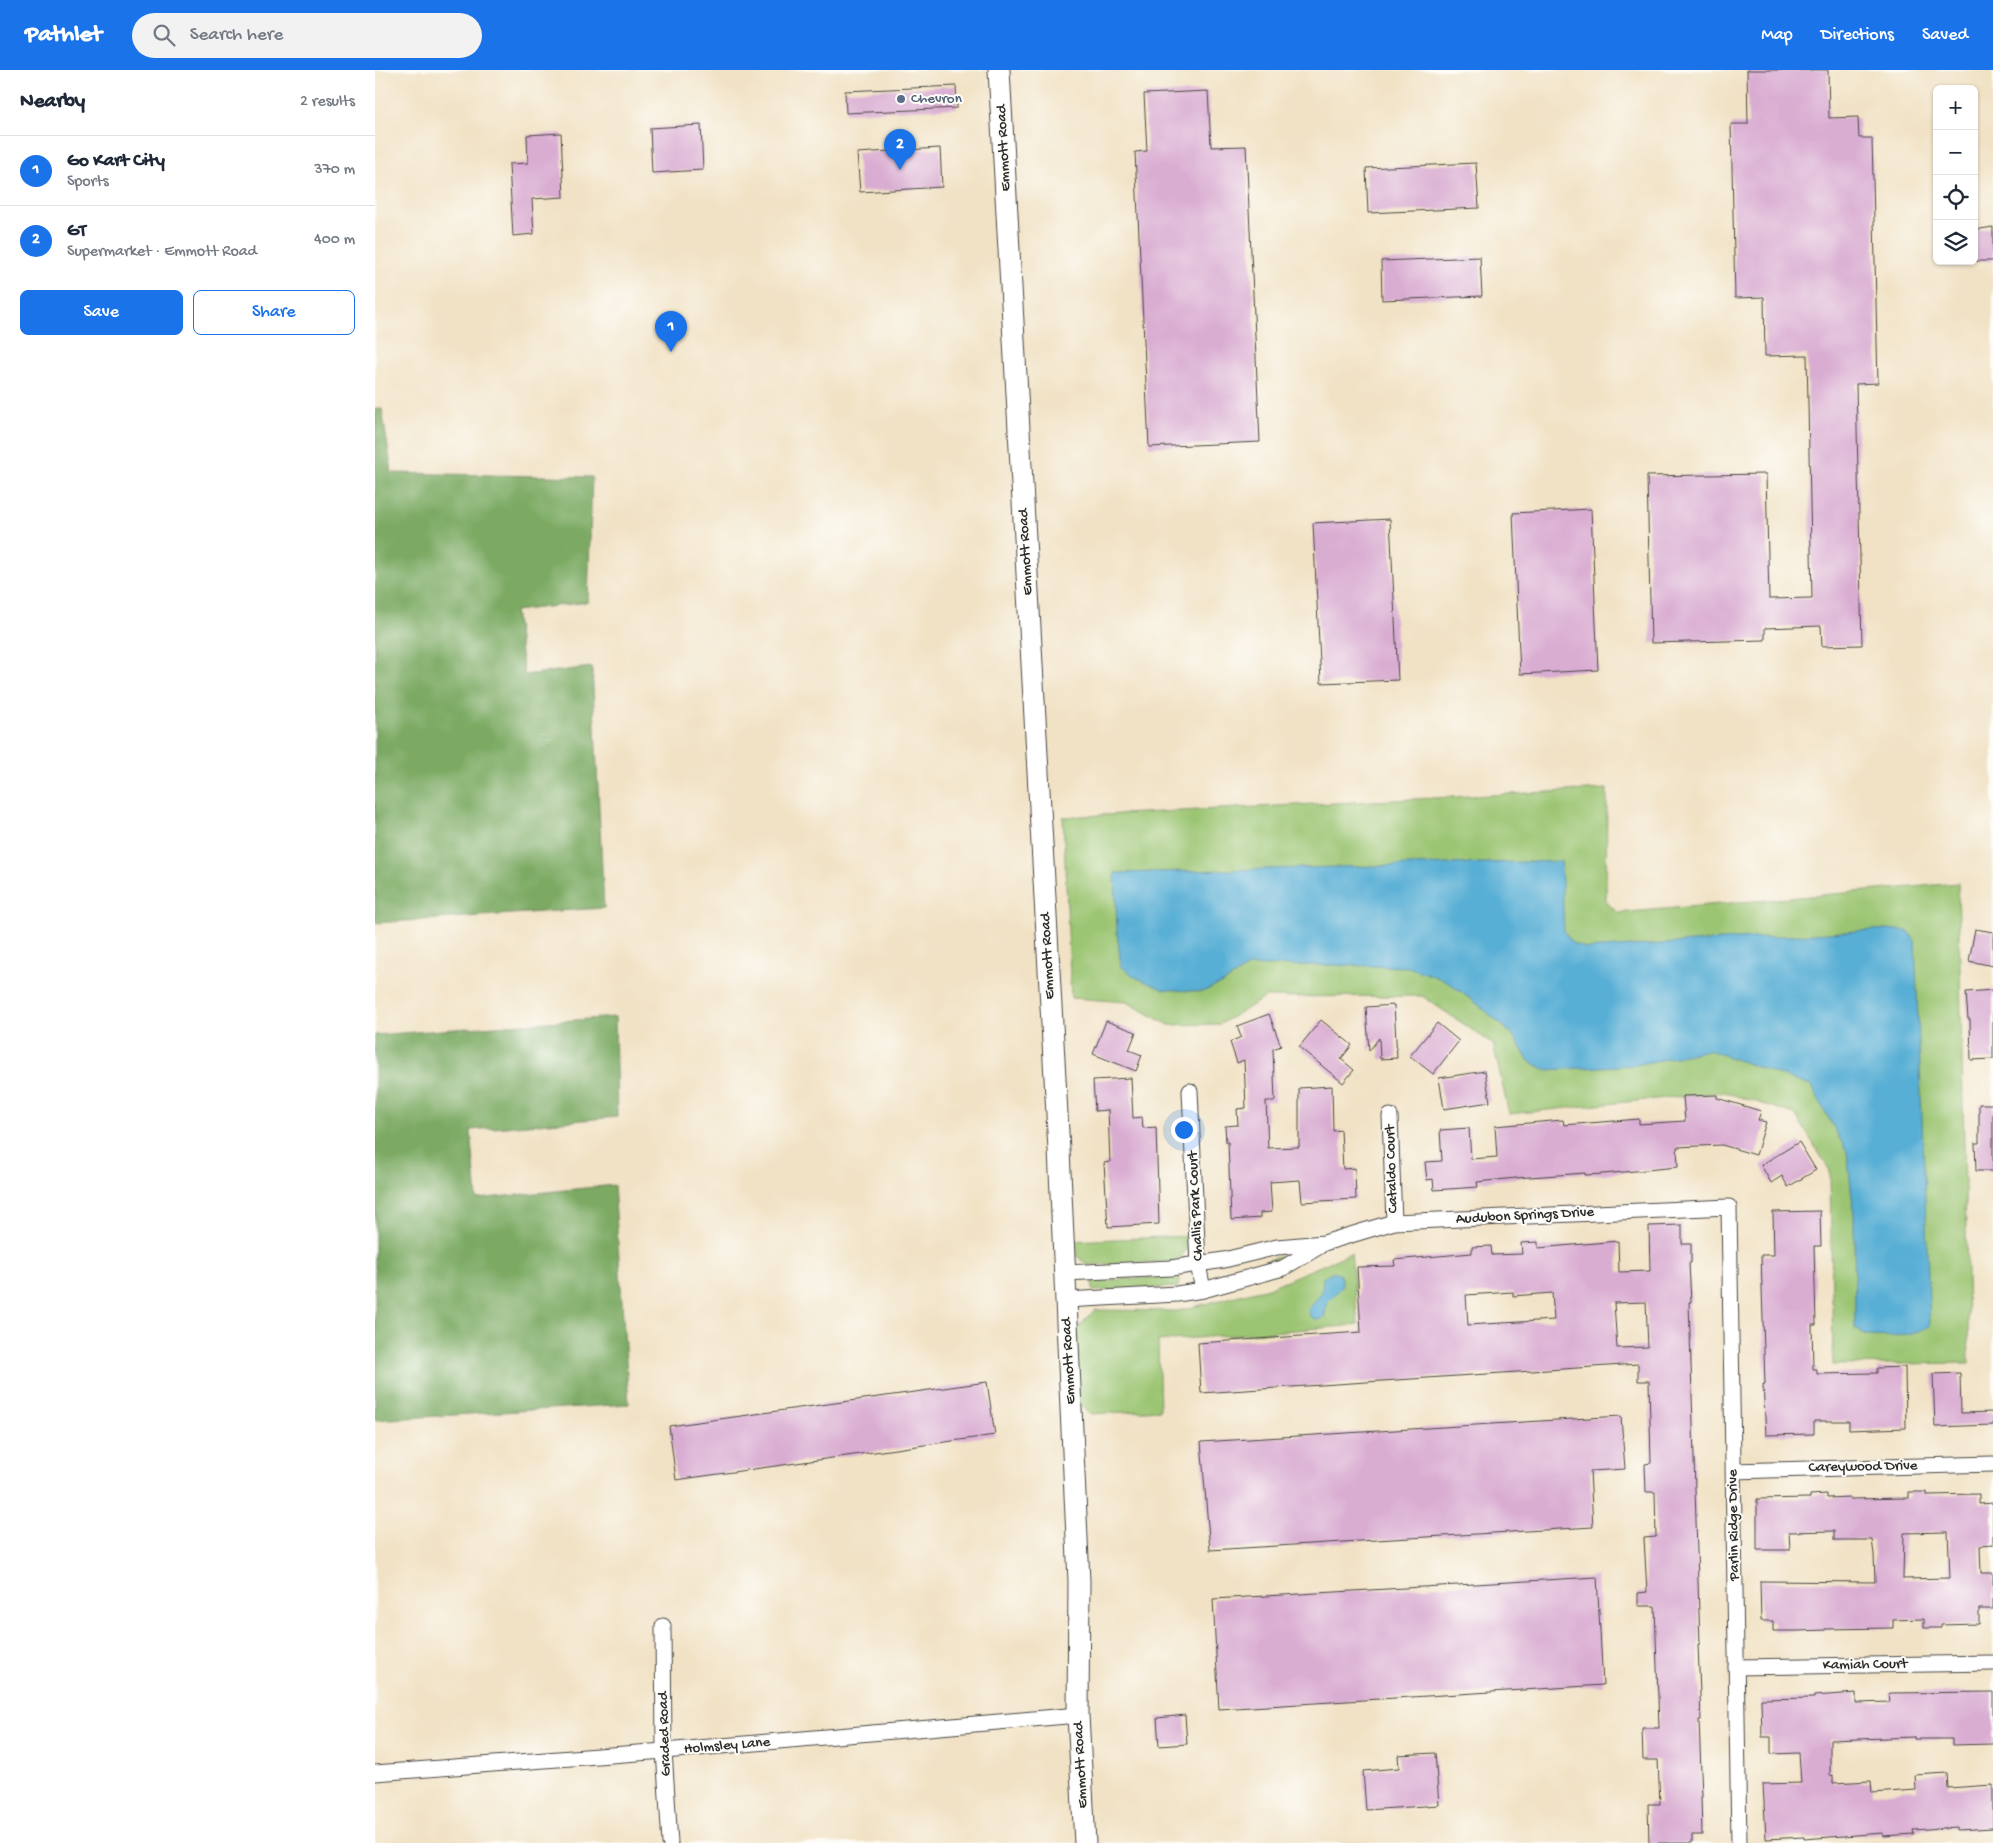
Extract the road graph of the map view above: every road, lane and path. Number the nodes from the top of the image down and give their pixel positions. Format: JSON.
{"nodes":[{"id":1,"x":999,"y":70,"type":"edge"},
{"id":2,"x":1190,"y":1091,"type":"dead end"},
{"id":3,"x":1391,"y":1116,"type":"dead end"},
{"id":4,"x":1729,"y":1207,"type":"joint"},
{"id":5,"x":1394,"y":1222,"type":"junction"},
{"id":6,"x":1324,"y":1243,"type":"junction"},
{"id":7,"x":1198,"y":1264,"type":"junction"},
{"id":8,"x":1065,"y":1273,"type":"junction"},
{"id":9,"x":1203,"y":1290,"type":"junction"},
{"id":10,"x":1066,"y":1300,"type":"junction"},
{"id":11,"x":1993,"y":1464,"type":"edge"},
{"id":12,"x":1734,"y":1471,"type":"junction"},
{"id":13,"x":663,"y":1626,"type":"dead end"},
{"id":14,"x":1993,"y":1663,"type":"edge"},
{"id":15,"x":1736,"y":1667,"type":"junction"},
{"id":16,"x":1078,"y":1715,"type":"junction"},
{"id":17,"x":664,"y":1751,"type":"junction"},
{"id":18,"x":375,"y":1773,"type":"edge"},
{"id":19,"x":670,"y":1843,"type":"edge"},
{"id":20,"x":1085,"y":1843,"type":"edge"},
{"id":21,"x":1739,"y":1843,"type":"edge"}],
"edges":[{"from":1,"to":8,"type":"street","name":"Emmott Road"},
{"from":2,"to":7,"type":"street","name":"Challis Park Court"},
{"from":3,"to":5,"type":"street","name":"Cataldo Court"},
{"from":4,"to":5,"type":"street","name":"Audubon Springs Drive"},
{"from":4,"to":12,"type":"street","name":"Parlin Ridge Drive"},
{"from":5,"to":6,"type":"street","name":"Audubon Springs Drive"},
{"from":6,"to":7,"type":"street","name":"Audubon Springs Drive"},
{"from":6,"to":9,"type":"street","name":"Audubon Springs Drive"},
{"from":7,"to":8,"type":"street","name":"Audubon Springs Drive"},
{"from":7,"to":9,"type":"street","name":"Challis Park Court"},
{"from":8,"to":10,"type":"street","name":"Emmott Road"},
{"from":9,"to":10,"type":"street","name":"Audubon Springs Drive"},
{"from":10,"to":16,"type":"street","name":"Emmott Road"},
{"from":11,"to":12,"type":"street","name":"Careywood Drive"},
{"from":12,"to":15,"type":"street","name":"Parlin Ridge Drive"},
{"from":13,"to":17,"type":"street","name":"Graded Road"},
{"from":14,"to":15,"type":"street","name":"Kamiah Court"},
{"from":15,"to":21,"type":"street","name":"Parlin Ridge Drive"},
{"from":16,"to":17,"type":"street","name":"Holmsley Lane"},
{"from":16,"to":20,"type":"street","name":"Emmott Road"},
{"from":17,"to":18,"type":"street","name":"Holmsley Lane"},
{"from":17,"to":19,"type":"street","name":"Graded Road"}]}
